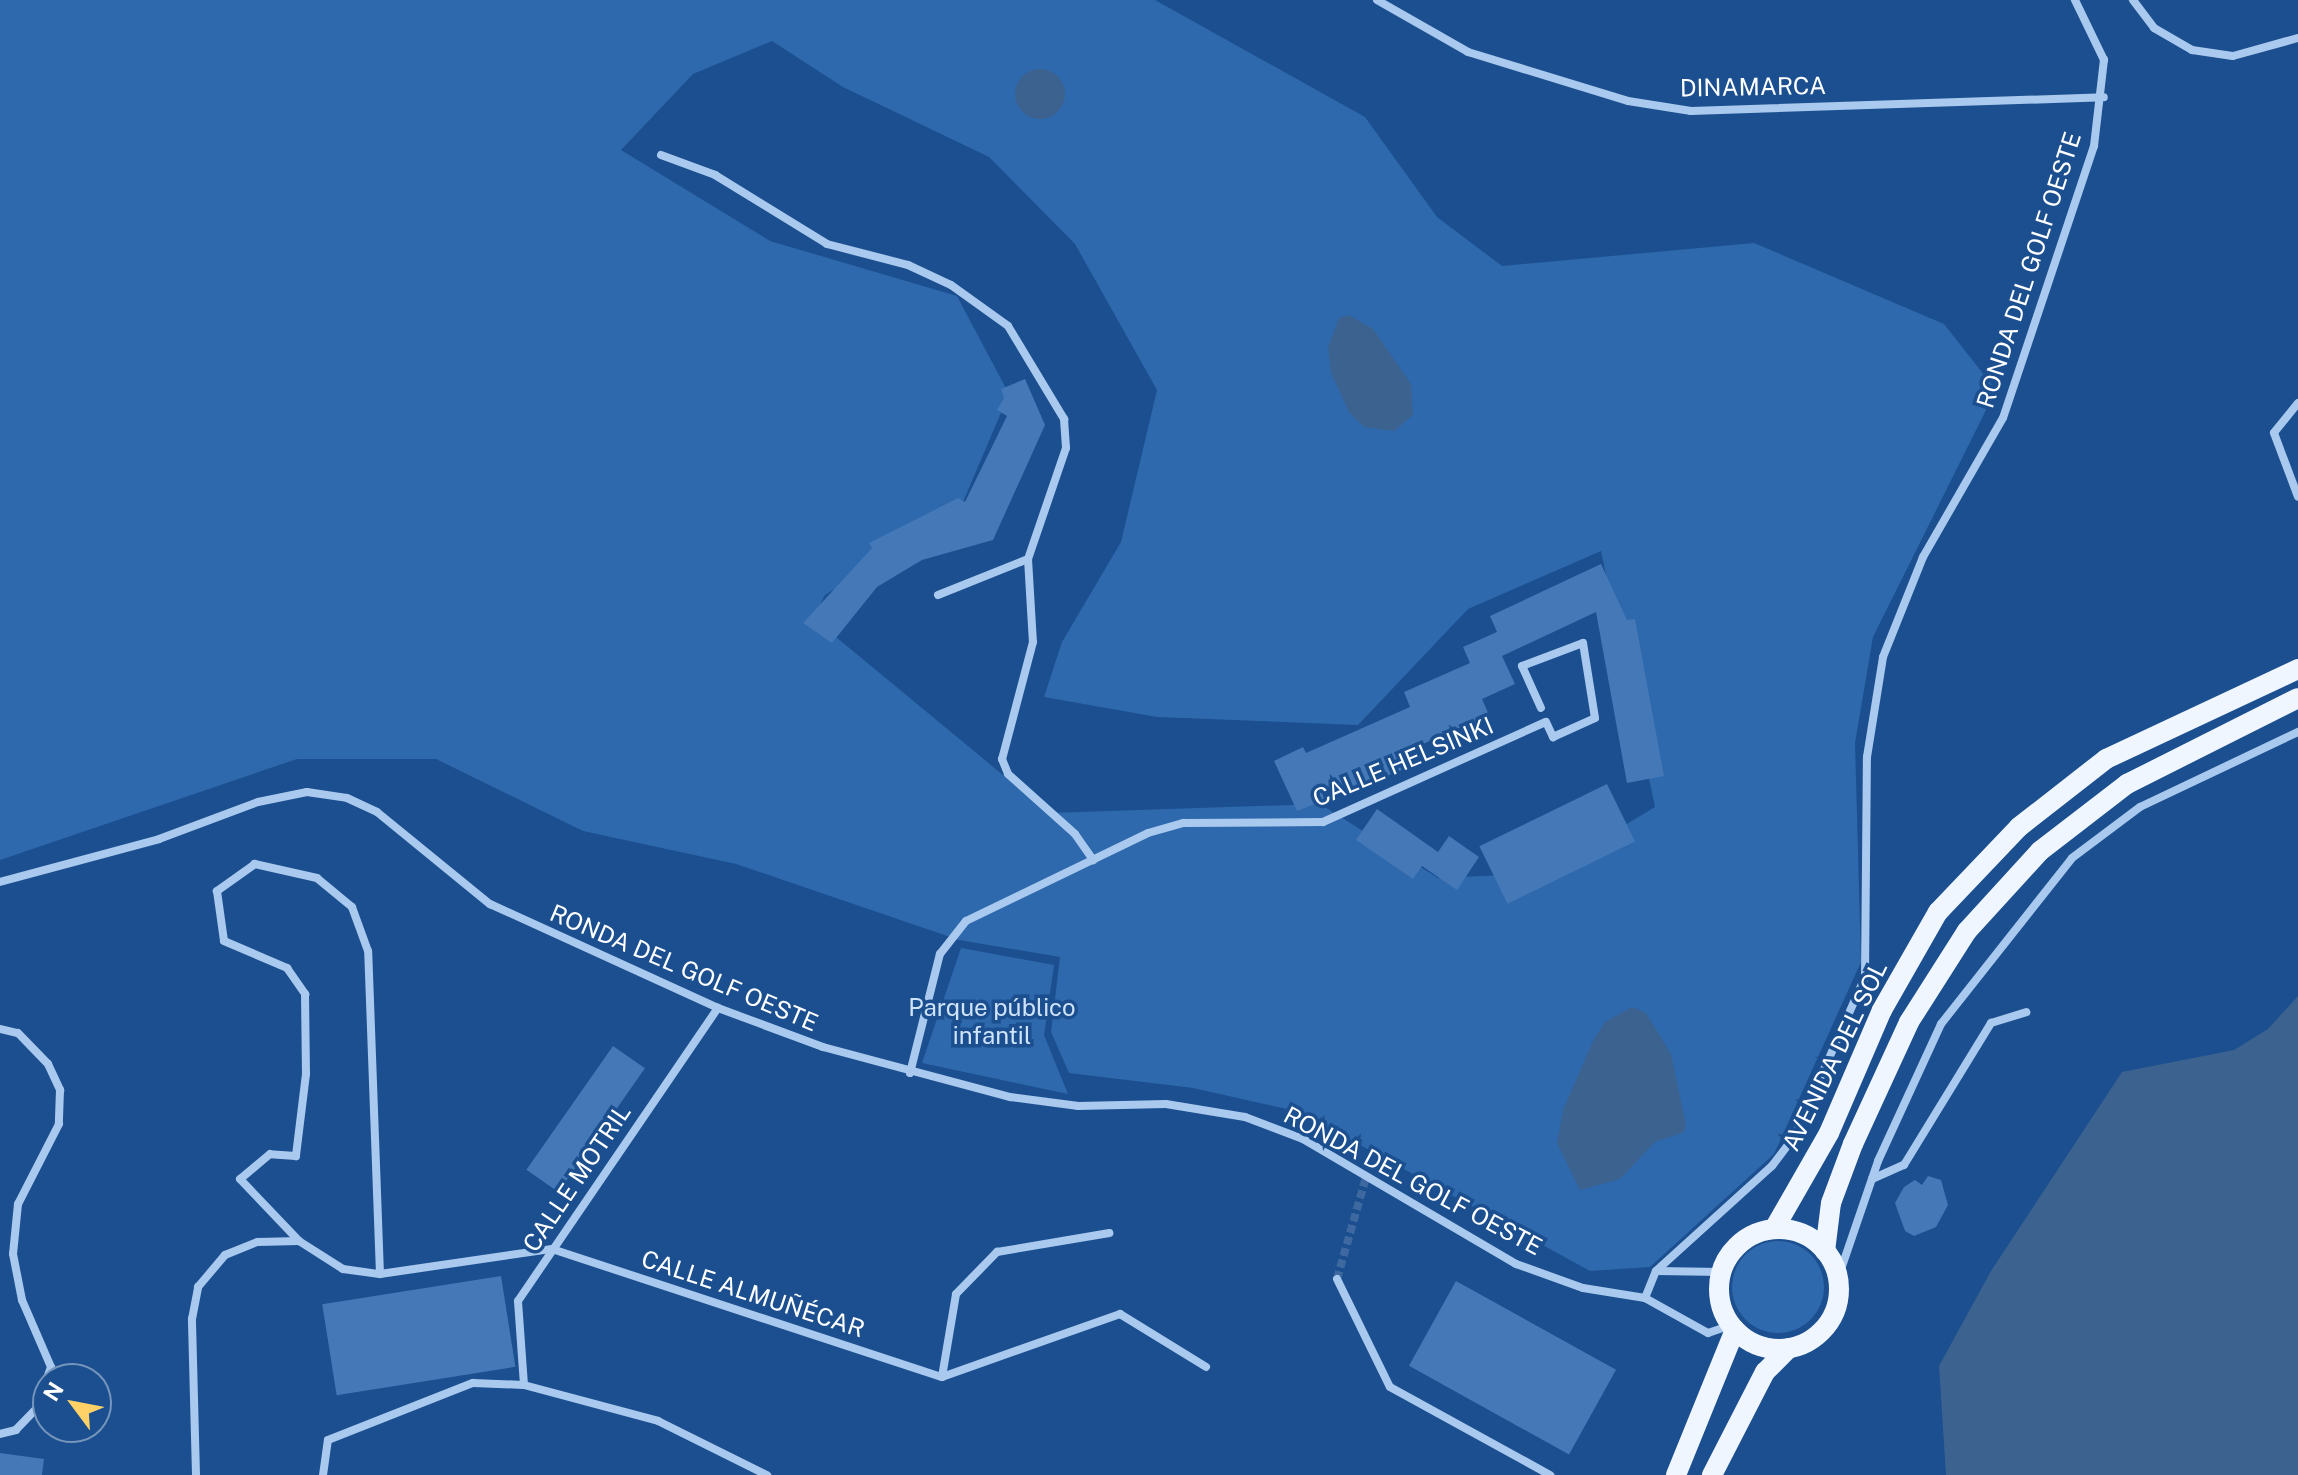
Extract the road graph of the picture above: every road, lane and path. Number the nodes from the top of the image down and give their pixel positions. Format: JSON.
{"nodes":[{"id":1,"x":1377,"y":0,"type":"edge"},
{"id":2,"x":2075,"y":0,"type":"edge"},
{"id":3,"x":2133,"y":0,"type":"edge"},
{"id":4,"x":2298,"y":38,"type":"edge"},
{"id":5,"x":2104,"y":97,"type":"junction"},
{"id":6,"x":661,"y":155,"type":"dead end"},
{"id":7,"x":2298,"y":403,"type":"edge"},
{"id":8,"x":2298,"y":497,"type":"edge"},
{"id":9,"x":1028,"y":559,"type":"junction"},
{"id":10,"x":938,"y":595,"type":"dead end"},
{"id":11,"x":2298,"y":669,"type":"edge"},
{"id":12,"x":2298,"y":698,"type":"edge"},
{"id":13,"x":1541,"y":708,"type":"dead end"},
{"id":14,"x":2298,"y":732,"type":"edge"},
{"id":15,"x":1093,"y":860,"type":"junction"},
{"id":16,"x":0,"y":882,"type":"edge"},
{"id":17,"x":718,"y":1008,"type":"junction"},
{"id":18,"x":2026,"y":1012,"type":"dead end"},
{"id":19,"x":0,"y":1029,"type":"edge"},
{"id":20,"x":910,"y":1073,"type":"junction"},
{"id":21,"x":1872,"y":1179,"type":"junction"},
{"id":22,"x":1774,"y":1229,"type":"junction"},
{"id":23,"x":1109,"y":1233,"type":"dead end"},
{"id":24,"x":299,"y":1241,"type":"junction"},
{"id":25,"x":552,"y":1249,"type":"junction"},
{"id":26,"x":1825,"y":1251,"type":"junction"},
{"id":27,"x":1656,"y":1271,"type":"junction"},
{"id":28,"x":1721,"y":1272,"type":"junction"},
{"id":29,"x":380,"y":1274,"type":"junction"},
{"id":30,"x":1838,"y":1278,"type":"junction"},
{"id":31,"x":1337,"y":1279,"type":"tunnel mouth"},
{"id":32,"x":1645,"y":1298,"type":"junction"},
{"id":33,"x":1733,"y":1328,"type":"junction"},
{"id":34,"x":1789,"y":1348,"type":"junction"},
{"id":35,"x":1206,"y":1367,"type":"dead end"},
{"id":36,"x":942,"y":1377,"type":"junction"},
{"id":37,"x":524,"y":1385,"type":"junction"},
{"id":38,"x":0,"y":1434,"type":"edge"},
{"id":39,"x":196,"y":1475,"type":"edge"},
{"id":40,"x":323,"y":1475,"type":"edge"},
{"id":41,"x":767,"y":1475,"type":"edge"},
{"id":42,"x":1550,"y":1475,"type":"edge"},
{"id":43,"x":1676,"y":1475,"type":"edge"},
{"id":44,"x":1712,"y":1475,"type":"edge"}],
"edges":[{"from":1,"to":5,"type":"street","name":"DINAMARCA"},
{"from":2,"to":5,"type":"street","name":"RONDA DEL GOLF OESTE"},
{"from":3,"to":4,"type":"street"},
{"from":5,"to":27,"type":"street","name":"RONDA DEL GOLF OESTE"},
{"from":6,"to":9,"type":"street"},
{"from":7,"to":8,"type":"street"},
{"from":9,"to":10,"type":"street"},
{"from":9,"to":15,"type":"street"},
{"from":11,"to":22,"type":"main road","name":"AVENIDA DEL SOL"},
{"from":12,"to":26,"type":"main road"},
{"from":13,"to":15,"type":"street","name":"CALLE HELSINKI"},
{"from":14,"to":21,"type":"street"},
{"from":15,"to":20,"type":"street","name":"CALLE HELSINKI"},
{"from":16,"to":17,"type":"street","name":"RONDA DEL GOLF OESTE"},
{"from":17,"to":20,"type":"street","name":"RONDA DEL GOLF OESTE"},
{"from":17,"to":25,"type":"street","name":"CALLE MOTRIL"},
{"from":18,"to":21,"type":"street"},
{"from":19,"to":38,"type":"street"},
{"from":20,"to":32,"type":"street","name":"RONDA DEL GOLF OESTE"},
{"from":21,"to":30,"type":"street"},
{"from":22,"to":26,"type":"main road"},
{"from":22,"to":28,"type":"main road"},
{"from":23,"to":36,"type":"street"},
{"from":24,"to":29,"type":"street"},
{"from":24,"to":29,"type":"street"},
{"from":24,"to":39,"type":"street"},
{"from":25,"to":29,"type":"street"},
{"from":25,"to":36,"type":"street","name":"CALLE ALMUÑÉCAR"},
{"from":25,"to":37,"type":"street","name":"CALLE MOTRIL"},
{"from":26,"to":30,"type":"main road"},
{"from":27,"to":28,"type":"street"},
{"from":27,"to":32,"type":"street","name":"RONDA DEL GOLF OESTE"},
{"from":28,"to":33,"type":"main road"},
{"from":30,"to":34,"type":"main road"},
{"from":31,"to":42,"type":"street"},
{"from":32,"to":33,"type":"street","name":"RONDA DEL GOLF OESTE"},
{"from":33,"to":34,"type":"main road"},
{"from":33,"to":43,"type":"main road"},
{"from":34,"to":44,"type":"main road"},
{"from":35,"to":36,"type":"street"},
{"from":37,"to":40,"type":"street"},
{"from":37,"to":41,"type":"street"}]}
